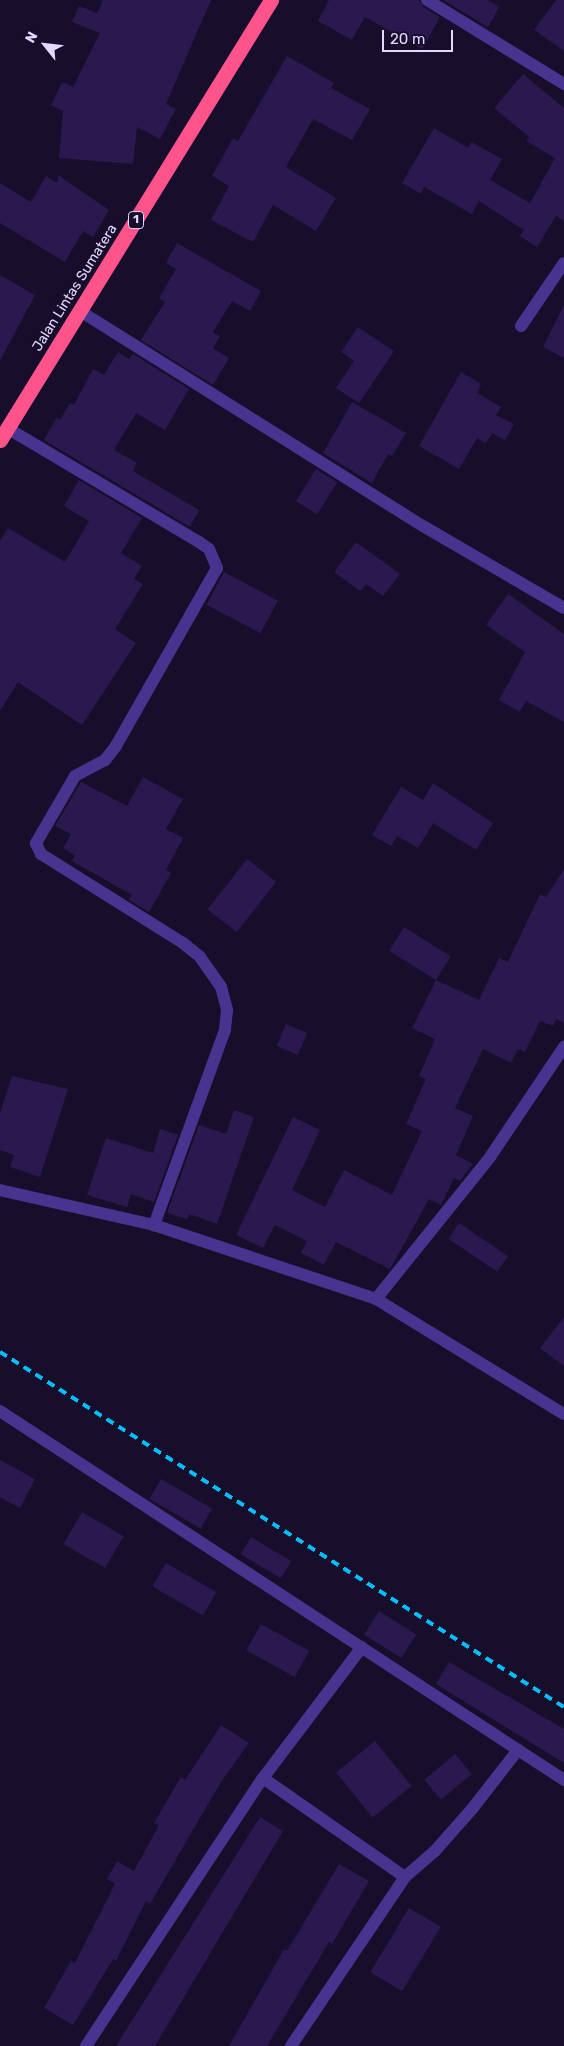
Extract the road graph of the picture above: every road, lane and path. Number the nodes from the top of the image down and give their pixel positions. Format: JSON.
{"nodes":[{"id":1,"x":271,"y":0,"type":"edge"},
{"id":2,"x":427,"y":0,"type":"edge"},
{"id":3,"x":564,"y":84,"type":"edge"},
{"id":4,"x":564,"y":263,"type":"edge"},
{"id":5,"x":80,"y":311,"type":"junction"},
{"id":6,"x":521,"y":326,"type":"dead end"},
{"id":7,"x":4,"y":434,"type":"edge"},
{"id":8,"x":564,"y":608,"type":"edge"},
{"id":9,"x":564,"y":1047,"type":"edge"},
{"id":10,"x":0,"y":1190,"type":"edge"},
{"id":11,"x":154,"y":1225,"type":"junction"},
{"id":12,"x":376,"y":1299,"type":"junction"},
{"id":13,"x":0,"y":1411,"type":"edge"},
{"id":14,"x":564,"y":1414,"type":"edge"},
{"id":15,"x":362,"y":1648,"type":"junction"},
{"id":16,"x":518,"y":1750,"type":"junction"},
{"id":17,"x":263,"y":1778,"type":"junction"},
{"id":18,"x":564,"y":1780,"type":"edge"},
{"id":19,"x":405,"y":1877,"type":"junction"},
{"id":20,"x":86,"y":2046,"type":"edge"},
{"id":21,"x":291,"y":2046,"type":"edge"}],
"edges":[{"from":1,"to":5,"type":"highway","name":"Jalan Lintas Sumatera","number":"1"},
{"from":2,"to":3,"type":"street"},
{"from":4,"to":6,"type":"street"},
{"from":5,"to":7,"type":"highway","name":"Jalan Lintas Sumatera","number":"1"},
{"from":5,"to":8,"type":"street"},
{"from":7,"to":11,"type":"street"},
{"from":9,"to":12,"type":"street"},
{"from":10,"to":11,"type":"street"},
{"from":11,"to":12,"type":"street"},
{"from":12,"to":14,"type":"street"},
{"from":13,"to":15,"type":"street"},
{"from":15,"to":16,"type":"street"},
{"from":15,"to":17,"type":"street"},
{"from":16,"to":18,"type":"street"},
{"from":16,"to":19,"type":"street"},
{"from":17,"to":19,"type":"street"},
{"from":17,"to":20,"type":"street"},
{"from":19,"to":21,"type":"street"}]}
